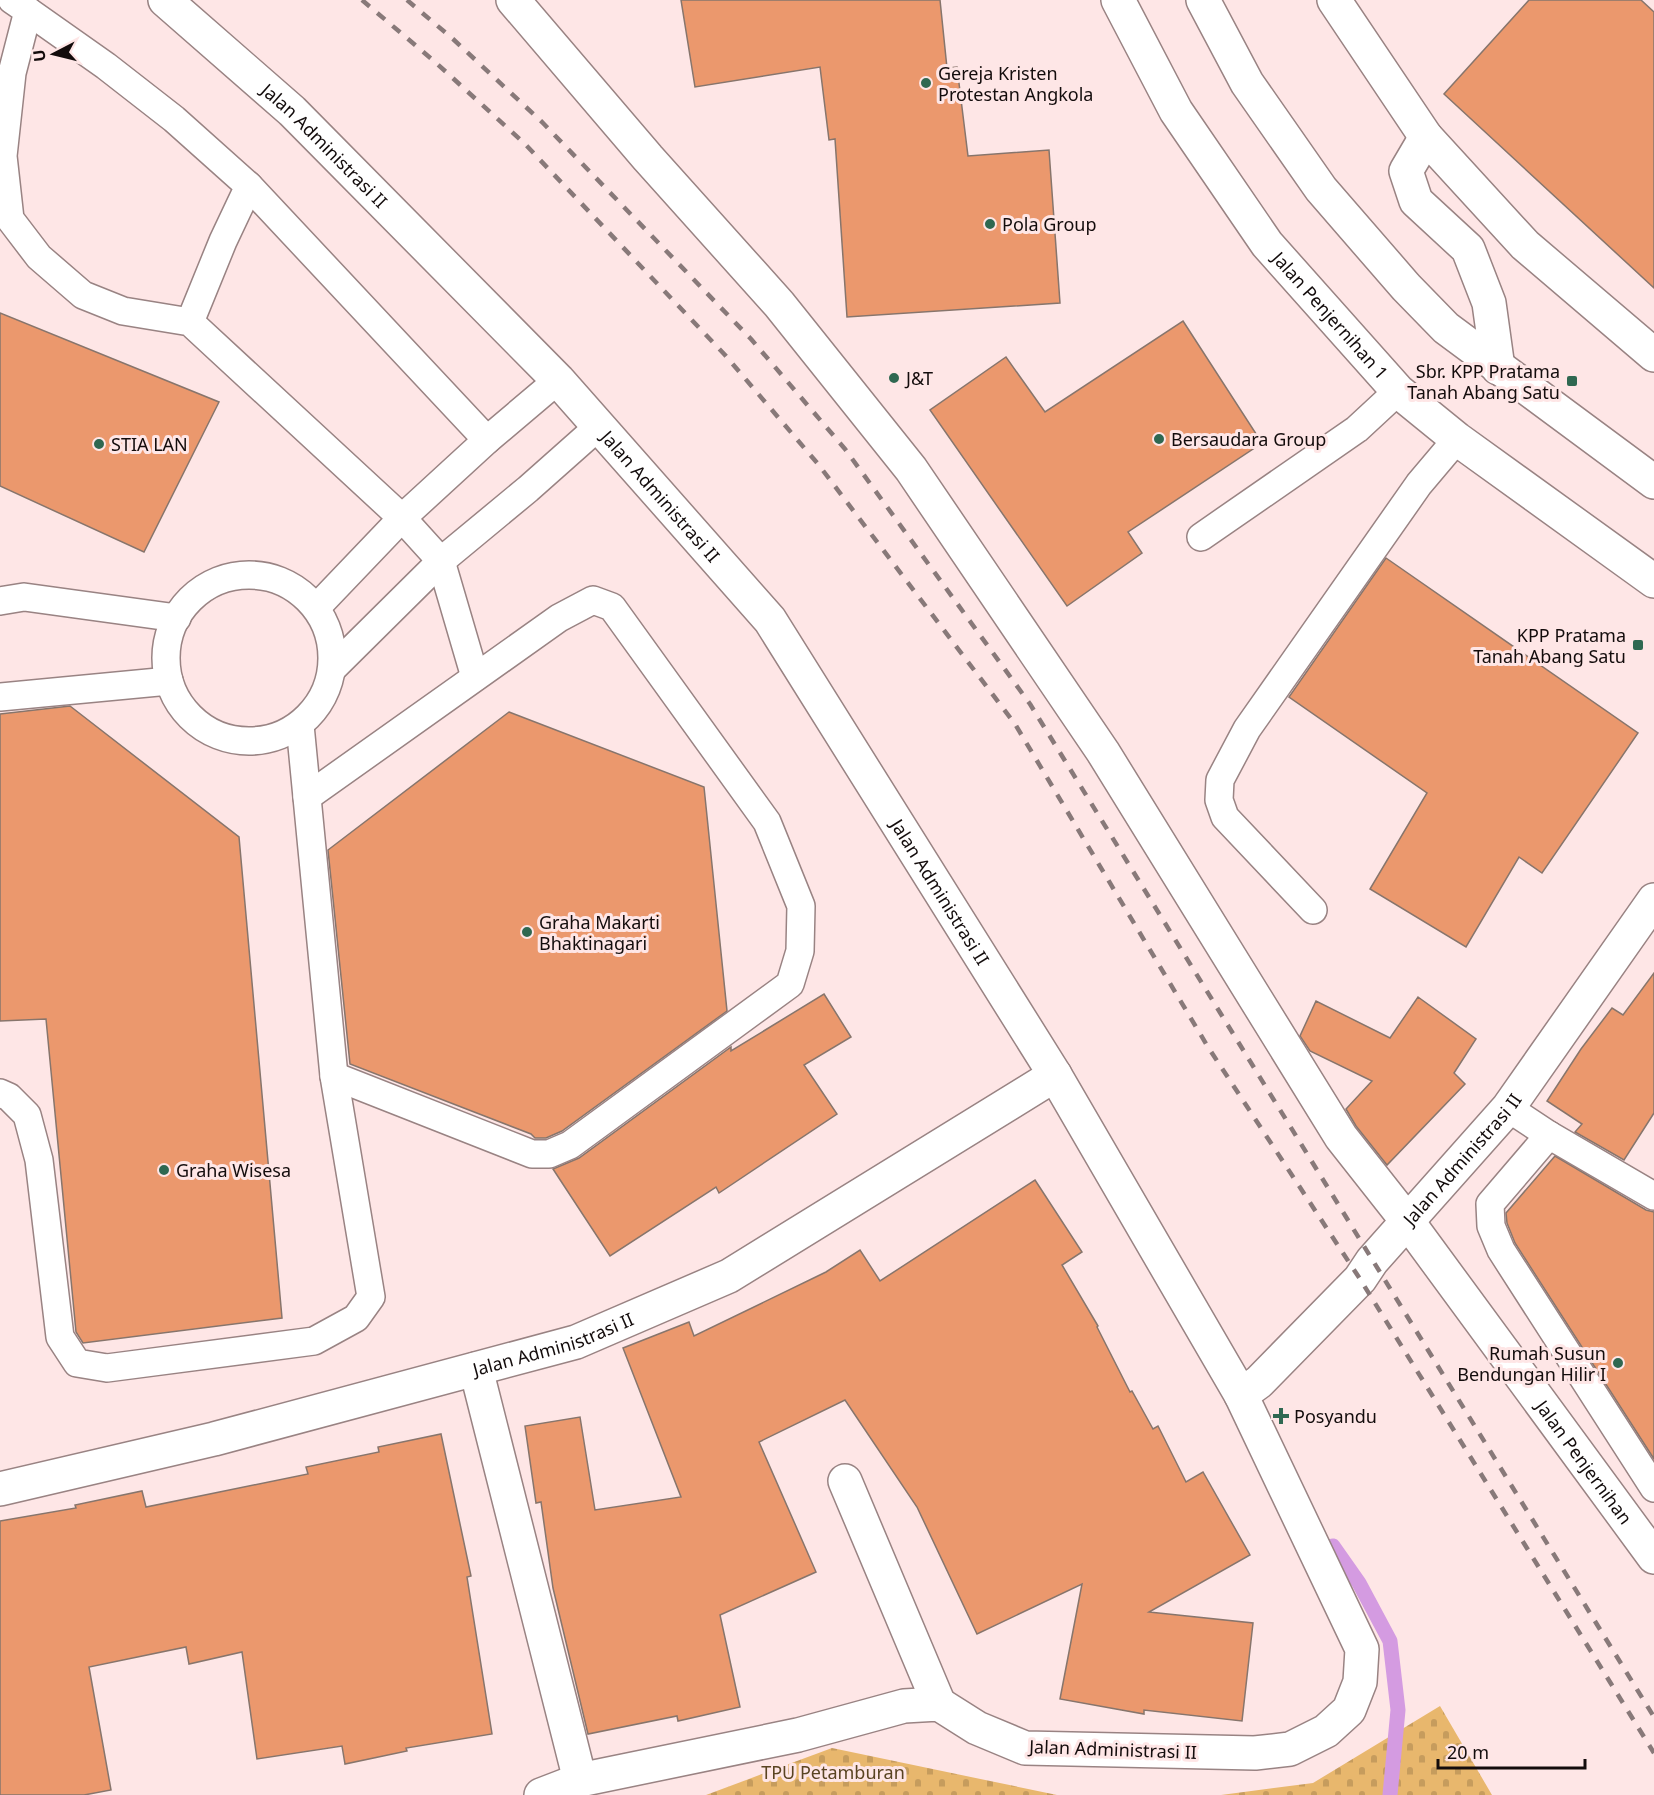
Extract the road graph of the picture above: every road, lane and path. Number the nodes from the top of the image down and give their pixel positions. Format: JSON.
{"nodes":[{"id":1,"x":165,"y":0,"type":"edge"},
{"id":2,"x":513,"y":0,"type":"edge"},
{"id":3,"x":1118,"y":0,"type":"edge"},
{"id":4,"x":1203,"y":0,"type":"edge"},
{"id":5,"x":1334,"y":0,"type":"edge"},
{"id":6,"x":20,"y":5,"type":"edge"},
{"id":7,"x":1426,"y":137,"type":"junction"},
{"id":8,"x":249,"y":186,"type":"junction"},
{"id":9,"x":190,"y":322,"type":"junction"},
{"id":10,"x":1654,"y":355,"type":"edge"},
{"id":11,"x":1498,"y":368,"type":"junction"},
{"id":12,"x":558,"y":380,"type":"junction"},
{"id":13,"x":1398,"y":391,"type":"junction"},
{"id":14,"x":599,"y":426,"type":"junction"},
{"id":15,"x":1457,"y":439,"type":"junction"},
{"id":16,"x":487,"y":440,"type":"junction"},
{"id":17,"x":1654,"y":482,"type":"edge"},
{"id":18,"x":402,"y":518,"type":"junction"},
{"id":19,"x":1201,"y":537,"type":"dead end"},
{"id":20,"x":441,"y":561,"type":"junction"},
{"id":21,"x":1654,"y":581,"type":"edge"},
{"id":22,"x":0,"y":601,"type":"edge"},
{"id":23,"x":316,"y":608,"type":"junction"},
{"id":24,"x":177,"y":618,"type":"junction"},
{"id":25,"x":332,"y":669,"type":"junction"},
{"id":26,"x":475,"y":677,"type":"junction"},
{"id":27,"x":169,"y":681,"type":"junction"},
{"id":28,"x":0,"y":697,"type":"edge"},
{"id":29,"x":300,"y":725,"type":"junction"},
{"id":30,"x":307,"y":796,"type":"junction"},
{"id":31,"x":1654,"y":900,"type":"edge"},
{"id":32,"x":1313,"y":910,"type":"dead end"},
{"id":33,"x":1054,"y":1075,"type":"junction"},
{"id":34,"x":334,"y":1076,"type":"junction"},
{"id":35,"x":0,"y":1093,"type":"edge"},
{"id":36,"x":1508,"y":1108,"type":"junction"},
{"id":37,"x":1549,"y":1135,"type":"junction"},
{"id":38,"x":1654,"y":1196,"type":"edge"},
{"id":39,"x":1408,"y":1222,"type":"junction"},
{"id":40,"x":476,"y":1369,"type":"junction"},
{"id":41,"x":1240,"y":1395,"type":"junction"},
{"id":42,"x":845,"y":1481,"type":"dead end"},
{"id":43,"x":1654,"y":1488,"type":"edge"},
{"id":44,"x":0,"y":1489,"type":"edge"},
{"id":45,"x":1654,"y":1557,"type":"edge"},
{"id":46,"x":939,"y":1704,"type":"junction"},
{"id":47,"x":580,"y":1780,"type":"junction"},
{"id":48,"x":541,"y":1795,"type":"edge"}],
"edges":[{"from":1,"to":12,"type":"street","name":"Jalan Administrasi II"},
{"from":2,"to":39,"type":"street","name":"Jalan Penjernihan"},
{"from":3,"to":13,"type":"street","name":"Jalan Penjernihan 1"},
{"from":4,"to":11,"type":"street"},
{"from":5,"to":7,"type":"street"},
{"from":6,"to":8,"type":"lane"},
{"from":6,"to":9,"type":"lane"},
{"from":7,"to":10,"type":"street"},
{"from":7,"to":11,"type":"street"},
{"from":8,"to":9,"type":"lane"},
{"from":8,"to":16,"type":"lane"},
{"from":9,"to":18,"type":"lane"},
{"from":11,"to":17,"type":"street"},
{"from":12,"to":14,"type":"street","name":"Jalan Administrasi II"},
{"from":12,"to":16,"type":"lane"},
{"from":13,"to":15,"type":"street","name":"Jalan Penjernihan 1"},
{"from":13,"to":19,"type":"lane"},
{"from":14,"to":20,"type":"lane"},
{"from":14,"to":33,"type":"street","name":"Jalan Administrasi II"},
{"from":15,"to":21,"type":"street","name":"Jalan Penjernihan 1"},
{"from":15,"to":32,"type":"lane"},
{"from":16,"to":18,"type":"lane"},
{"from":18,"to":20,"type":"lane"},
{"from":18,"to":23,"type":"lane"},
{"from":20,"to":25,"type":"lane"},
{"from":20,"to":26,"type":"lane"},
{"from":22,"to":24,"type":"lane"},
{"from":23,"to":24,"type":"lane"},
{"from":23,"to":25,"type":"lane"},
{"from":24,"to":27,"type":"lane"},
{"from":25,"to":29,"type":"lane"},
{"from":26,"to":30,"type":"lane"},
{"from":26,"to":34,"type":"lane"},
{"from":27,"to":28,"type":"lane"},
{"from":27,"to":29,"type":"lane"},
{"from":29,"to":30,"type":"lane"},
{"from":30,"to":34,"type":"lane"},
{"from":31,"to":36,"type":"street","name":"Jalan Administrasi II"},
{"from":33,"to":40,"type":"street","name":"Jalan Administrasi II"},
{"from":33,"to":41,"type":"street","name":"Jalan Administrasi II"},
{"from":34,"to":35,"type":"lane"},
{"from":36,"to":37,"type":"lane"},
{"from":36,"to":39,"type":"street","name":"Jalan Administrasi II"},
{"from":37,"to":38,"type":"lane"},
{"from":37,"to":43,"type":"lane"},
{"from":39,"to":41,"type":"street","name":"Jalan Administrasi II"},
{"from":39,"to":45,"type":"street","name":"Jalan Penjernihan"},
{"from":40,"to":44,"type":"street","name":"Jalan Administrasi II"},
{"from":40,"to":47,"type":"street"},
{"from":41,"to":46,"type":"street","name":"Jalan Administrasi II"},
{"from":42,"to":46,"type":"street"},
{"from":46,"to":47,"type":"street"},
{"from":47,"to":48,"type":"street"}]}
